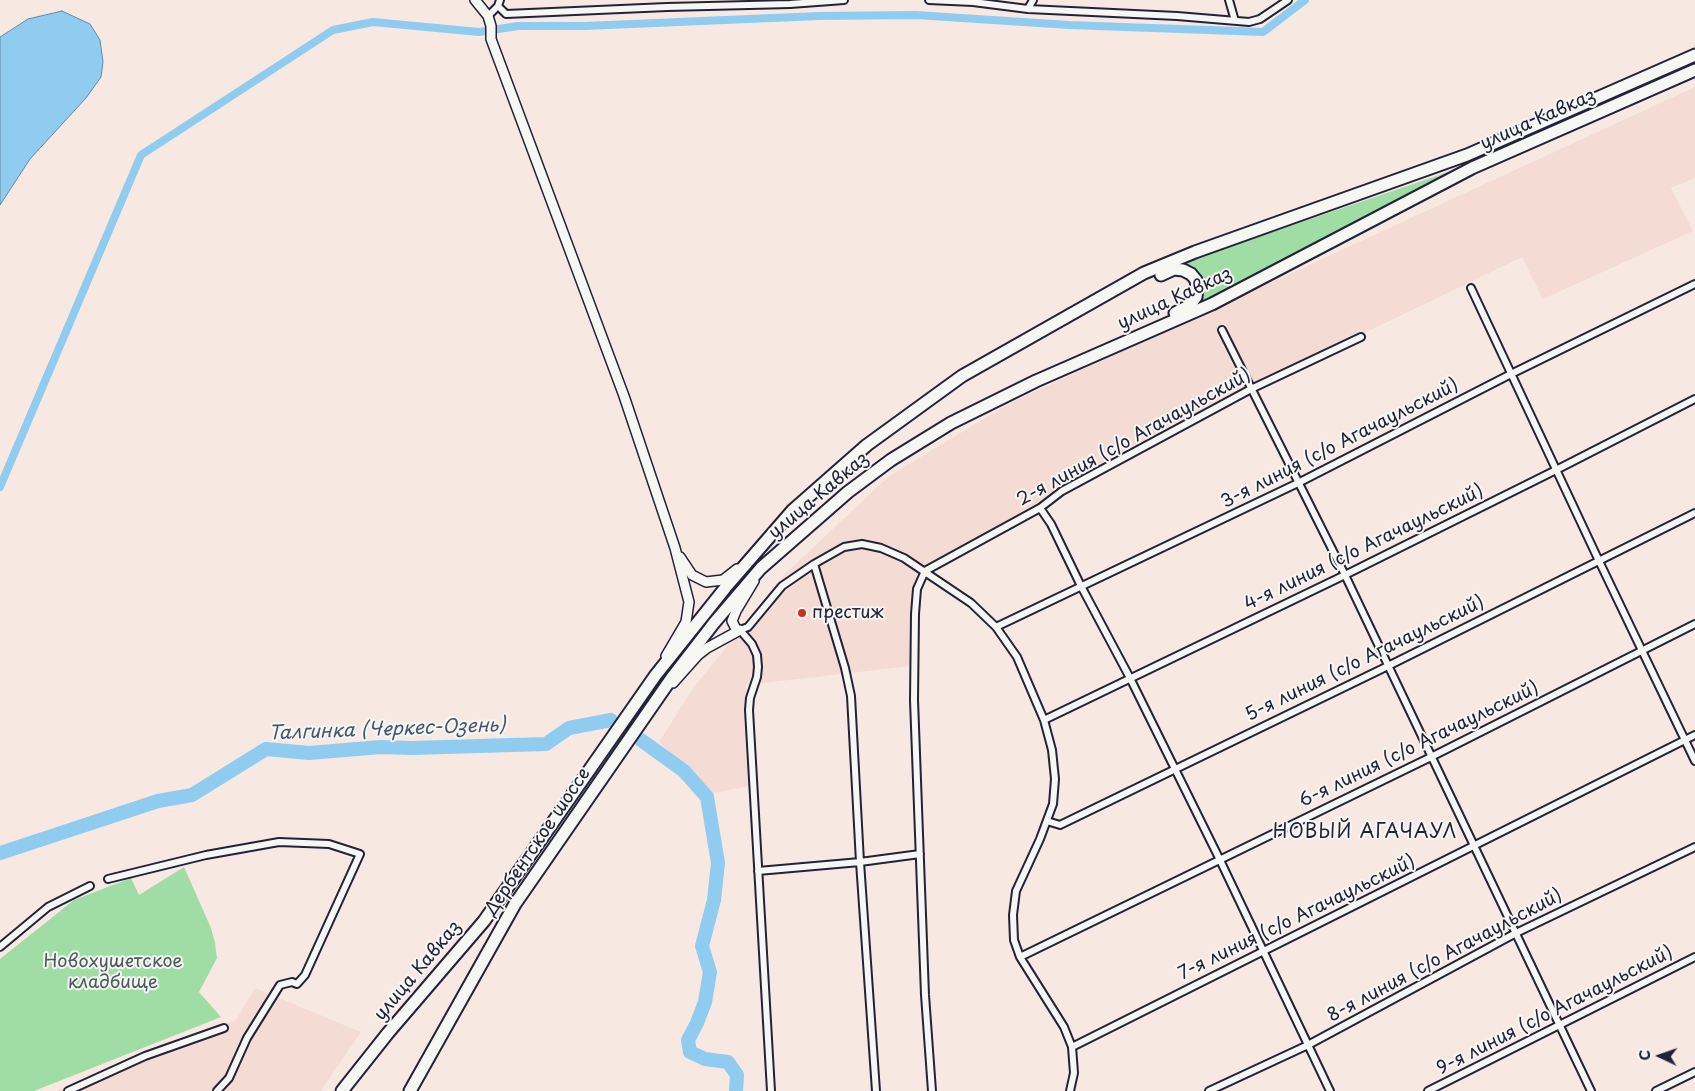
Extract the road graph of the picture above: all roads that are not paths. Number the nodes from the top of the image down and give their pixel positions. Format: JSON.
{"nodes":[{"id":1,"x":475,"y":0,"type":"edge"},
{"id":2,"x":844,"y":0,"type":"edge"},
{"id":3,"x":929,"y":0,"type":"edge"},
{"id":4,"x":1033,"y":0,"type":"edge"},
{"id":5,"x":1229,"y":0,"type":"edge"},
{"id":6,"x":1288,"y":0,"type":"edge"},
{"id":7,"x":984,"y":2,"type":"edge"},
{"id":8,"x":499,"y":3,"type":"edge"},
{"id":9,"x":732,"y":3,"type":"edge"},
{"id":10,"x":1028,"y":9,"type":"junction"},
{"id":11,"x":488,"y":16,"type":"junction"},
{"id":12,"x":1235,"y":21,"type":"junction"},
{"id":13,"x":1695,"y":55,"type":"edge"},
{"id":14,"x":1695,"y":70,"type":"edge"},
{"id":15,"x":1681,"y":76,"type":"junction"},
{"id":16,"x":1695,"y":76,"type":"edge"},
{"id":17,"x":1695,"y":284,"type":"edge"},
{"id":18,"x":1471,"y":288,"type":"dead end"},
{"id":19,"x":1084,"y":306,"type":"junction"},
{"id":20,"x":1222,"y":330,"type":"dead end"},
{"id":21,"x":1361,"y":337,"type":"dead end"},
{"id":22,"x":1099,"y":354,"type":"junction"},
{"id":23,"x":1511,"y":374,"type":"junction"},
{"id":24,"x":1251,"y":389,"type":"junction"},
{"id":25,"x":1695,"y":399,"type":"edge"},
{"id":26,"x":1556,"y":470,"type":"junction"},
{"id":27,"x":1298,"y":483,"type":"junction"},
{"id":28,"x":1040,"y":508,"type":"junction"},
{"id":29,"x":1695,"y":513,"type":"edge"},
{"id":30,"x":674,"y":548,"type":"junction"},
{"id":31,"x":752,"y":558,"type":"junction"},
{"id":32,"x":1599,"y":561,"type":"junction"},
{"id":33,"x":814,"y":564,"type":"junction"},
{"id":34,"x":761,"y":568,"type":"junction"},
{"id":35,"x":926,"y":571,"type":"junction"},
{"id":36,"x":1345,"y":576,"type":"junction"},
{"id":37,"x":1081,"y":586,"type":"junction"},
{"id":38,"x":714,"y":623,"type":"joint"},
{"id":39,"x":1695,"y":624,"type":"edge"},
{"id":40,"x":996,"y":627,"type":"junction"},
{"id":41,"x":740,"y":630,"type":"junction"},
{"id":42,"x":1642,"y":651,"type":"junction"},
{"id":43,"x":1388,"y":666,"type":"junction"},
{"id":44,"x":655,"y":676,"type":"junction"},
{"id":45,"x":1130,"y":678,"type":"junction"},
{"id":46,"x":653,"y":704,"type":"junction"},
{"id":47,"x":1044,"y":720,"type":"junction"},
{"id":48,"x":1695,"y":735,"type":"edge"},
{"id":49,"x":1685,"y":740,"type":"junction"},
{"id":50,"x":1431,"y":757,"type":"junction"},
{"id":51,"x":1695,"y":761,"type":"edge"},
{"id":52,"x":1174,"y":769,"type":"junction"},
{"id":53,"x":1047,"y":821,"type":"junction"},
{"id":54,"x":1475,"y":846,"type":"junction"},
{"id":55,"x":1695,"y":847,"type":"edge"},
{"id":56,"x":920,"y":854,"type":"junction"},
{"id":57,"x":1220,"y":858,"type":"junction"},
{"id":58,"x":860,"y":862,"type":"junction"},
{"id":59,"x":758,"y":871,"type":"junction"},
{"id":60,"x":108,"y":879,"type":"dead end"},
{"id":61,"x":90,"y":886,"type":"dead end"},
{"id":62,"x":1516,"y":934,"type":"junction"},
{"id":63,"x":0,"y":947,"type":"edge"},
{"id":64,"x":1264,"y":951,"type":"junction"},
{"id":65,"x":1020,"y":957,"type":"junction"},
{"id":66,"x":1695,"y":957,"type":"edge"},
{"id":67,"x":1560,"y":1025,"type":"junction"},
{"id":68,"x":224,"y":1028,"type":"dead end"},
{"id":69,"x":388,"y":1033,"type":"junction"},
{"id":70,"x":1308,"y":1045,"type":"junction"},
{"id":71,"x":1072,"y":1047,"type":"junction"},
{"id":72,"x":430,"y":1054,"type":"junction"},
{"id":73,"x":1695,"y":1072,"type":"edge"},
{"id":74,"x":68,"y":1091,"type":"edge"},
{"id":75,"x":217,"y":1091,"type":"edge"},
{"id":76,"x":342,"y":1091,"type":"edge"},
{"id":77,"x":352,"y":1091,"type":"edge"},
{"id":78,"x":403,"y":1091,"type":"edge"},
{"id":79,"x":410,"y":1091,"type":"edge"},
{"id":80,"x":771,"y":1091,"type":"edge"},
{"id":81,"x":876,"y":1091,"type":"edge"},
{"id":82,"x":932,"y":1091,"type":"edge"},
{"id":83,"x":1070,"y":1091,"type":"edge"},
{"id":84,"x":1209,"y":1091,"type":"edge"},
{"id":85,"x":1330,"y":1091,"type":"edge"},
{"id":86,"x":1428,"y":1091,"type":"edge"},
{"id":87,"x":1591,"y":1091,"type":"edge"},
{"id":88,"x":1656,"y":1091,"type":"edge"}],
"edges":[{"from":1,"to":11,"type":"main road"},
{"from":2,"to":9,"type":"street"},
{"from":3,"to":7,"type":"street"},
{"from":4,"to":10,"type":"street"},
{"from":5,"to":12,"type":"street"},
{"from":6,"to":12,"type":"street"},
{"from":7,"to":10,"type":"street"},
{"from":8,"to":9,"type":"street"},
{"from":8,"to":11,"type":"street"},
{"from":10,"to":12,"type":"street"},
{"from":11,"to":30,"type":"main road"},
{"from":13,"to":19,"type":"highway","name":"улица Кавказ"},
{"from":14,"to":15,"type":"highway","name":"улица Кавказ"},
{"from":15,"to":16,"type":"main road"},
{"from":15,"to":22,"type":"highway","name":"улица Кавказ"},
{"from":17,"to":23,"type":"street","name":"3-я линия (с/о Агачаульский)"},
{"from":18,"to":23,"type":"street"},
{"from":19,"to":22,"type":"highway"},
{"from":19,"to":31,"type":"highway","name":"улица Кавказ"},
{"from":20,"to":24,"type":"street"},
{"from":21,"to":24,"type":"street","name":"2-я линия (с/о Агачаульский)"},
{"from":22,"to":34,"type":"highway","name":"улица Кавказ"},
{"from":23,"to":26,"type":"street"},
{"from":23,"to":27,"type":"street","name":"3-я линия (с/о Агачаульский)"},
{"from":24,"to":27,"type":"street"},
{"from":24,"to":28,"type":"street","name":"2-я линия (с/о Агачаульский)"},
{"from":25,"to":26,"type":"street","name":"4-я линия (с/о Агачаульский)"},
{"from":26,"to":32,"type":"street"},
{"from":26,"to":36,"type":"street","name":"4-я линия (с/о Агачаульский)"},
{"from":27,"to":36,"type":"street"},
{"from":27,"to":37,"type":"street","name":"3-я линия (с/о Агачаульский)"},
{"from":28,"to":35,"type":"street","name":"2-я линия (с/о Агачаульский)"},
{"from":28,"to":37,"type":"street"},
{"from":29,"to":32,"type":"street","name":"5-я линия (с/о Агачаульский)"},
{"from":30,"to":31,"type":"main road"},
{"from":30,"to":44,"type":"main road"},
{"from":31,"to":44,"type":"highway","name":"улица Кавказ"},
{"from":32,"to":42,"type":"street"},
{"from":32,"to":43,"type":"street","name":"5-я линия (с/о Агачаульский)"},
{"from":33,"to":35,"type":"street"},
{"from":33,"to":41,"type":"street"},
{"from":33,"to":58,"type":"street"},
{"from":34,"to":38,"type":"highway","name":"улица Кавказ"},
{"from":34,"to":41,"type":"main road"},
{"from":35,"to":40,"type":"street"},
{"from":35,"to":56,"type":"street"},
{"from":36,"to":43,"type":"street"},
{"from":36,"to":45,"type":"street","name":"4-я линия (с/о Агачаульский)"},
{"from":37,"to":40,"type":"street","name":"3-я линия (с/о Агачаульский)"},
{"from":37,"to":45,"type":"street"},
{"from":38,"to":46,"type":"highway","name":"Дербентское шоссе"},
{"from":39,"to":42,"type":"street","name":"6-я линия (с/о Агачаульский)"},
{"from":40,"to":47,"type":"street"},
{"from":41,"to":46,"type":"main road"},
{"from":41,"to":59,"type":"street"},
{"from":42,"to":49,"type":"street"},
{"from":42,"to":50,"type":"street","name":"6-я линия (с/о Агачаульский)"},
{"from":43,"to":50,"type":"street"},
{"from":43,"to":52,"type":"street","name":"5-я линия (с/о Агачаульский)"},
{"from":44,"to":69,"type":"highway","name":"улица Кавказ"},
{"from":45,"to":47,"type":"street","name":"4-я линия (с/о Агачаульский)"},
{"from":45,"to":52,"type":"street"},
{"from":46,"to":72,"type":"highway","name":"Дербентское шоссе"},
{"from":47,"to":53,"type":"street"},
{"from":48,"to":49,"type":"street","name":"7-я линия (с/о Агачаульский)"},
{"from":49,"to":51,"type":"street"},
{"from":49,"to":54,"type":"street","name":"7-я линия (с/о Агачаульский)"},
{"from":50,"to":54,"type":"street"},
{"from":50,"to":57,"type":"street","name":"6-я линия (с/о Агачаульский)"},
{"from":52,"to":53,"type":"street","name":"5-я линия (с/о Агачаульский)"},
{"from":52,"to":57,"type":"street"},
{"from":53,"to":65,"type":"street"},
{"from":54,"to":62,"type":"street"},
{"from":54,"to":64,"type":"street","name":"7-я линия (с/о Агачаульский)"},
{"from":55,"to":62,"type":"street","name":"8-я линия (с/о Агачаульский)"},
{"from":56,"to":58,"type":"street"},
{"from":56,"to":82,"type":"street"},
{"from":57,"to":64,"type":"street"},
{"from":57,"to":65,"type":"street","name":"6-я линия (с/о Агачаульский)"},
{"from":58,"to":59,"type":"street"},
{"from":58,"to":81,"type":"street"},
{"from":59,"to":80,"type":"street"},
{"from":60,"to":75,"type":"street"},
{"from":61,"to":63,"type":"street"},
{"from":62,"to":67,"type":"street"},
{"from":62,"to":70,"type":"street","name":"8-я линия (с/о Агачаульский)"},
{"from":64,"to":70,"type":"street"},
{"from":64,"to":71,"type":"street","name":"7-я линия (с/о Агачаульский)"},
{"from":65,"to":71,"type":"street"},
{"from":66,"to":67,"type":"street","name":"9-я линия (с/о Агачаульский)"},
{"from":67,"to":86,"type":"street","name":"9-я линия (с/о Агачаульский)"},
{"from":67,"to":87,"type":"street"},
{"from":68,"to":74,"type":"street"},
{"from":69,"to":76,"type":"highway","name":"улица Кавказ"},
{"from":69,"to":77,"type":"highway"},
{"from":70,"to":84,"type":"street","name":"8-я линия (с/о Агачаульский)"},
{"from":70,"to":85,"type":"street"},
{"from":71,"to":83,"type":"street"},
{"from":72,"to":78,"type":"highway"},
{"from":72,"to":79,"type":"highway","name":"Дербентское шоссе"},
{"from":73,"to":88,"type":"street"}]}
